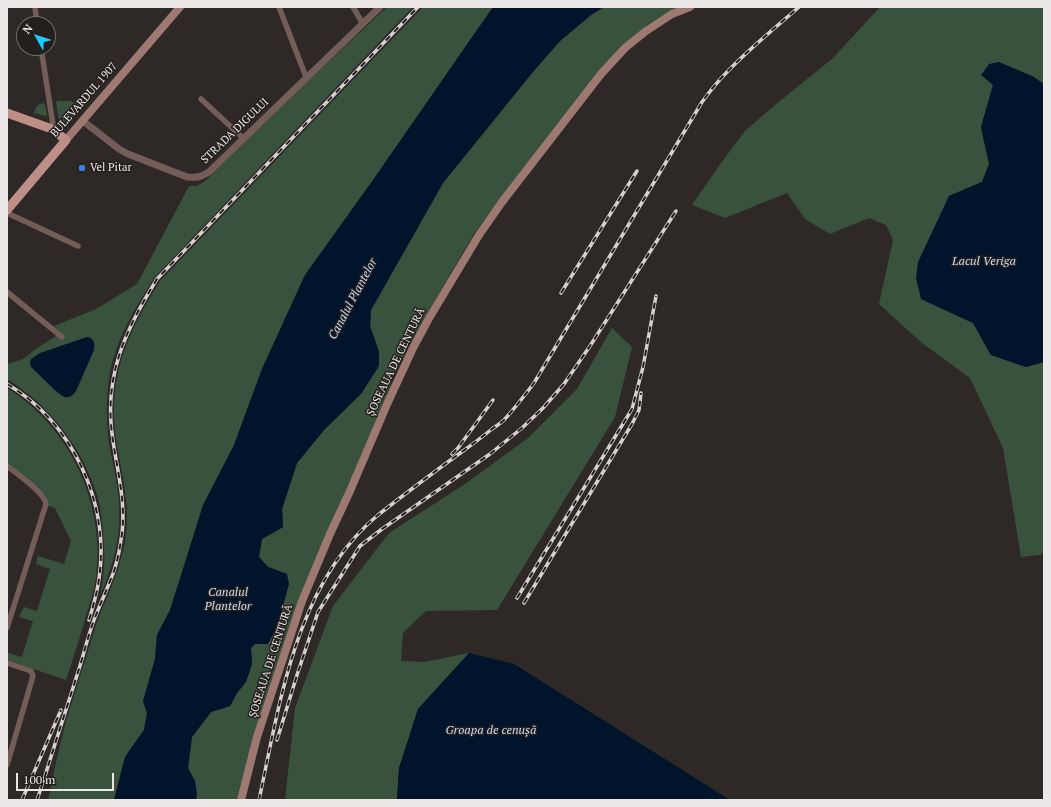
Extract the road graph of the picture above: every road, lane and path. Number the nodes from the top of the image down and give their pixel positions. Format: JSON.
{"nodes":[{"id":1,"x":180,"y":7,"type":"edge"},
{"id":2,"x":279,"y":7,"type":"edge"},
{"id":3,"x":353,"y":7,"type":"edge"},
{"id":4,"x":380,"y":7,"type":"edge"},
{"id":5,"x":690,"y":7,"type":"edge"},
{"id":6,"x":363,"y":24,"type":"junction"},
{"id":7,"x":42,"y":56,"type":"edge"},
{"id":8,"x":306,"y":77,"type":"junction"},
{"id":9,"x":201,"y":99,"type":"dead end"},
{"id":10,"x":7,"y":113,"type":"edge"},
{"id":11,"x":83,"y":121,"type":"junction"},
{"id":12,"x":54,"y":131,"type":"junction"},
{"id":13,"x":243,"y":138,"type":"junction"},
{"id":14,"x":66,"y":140,"type":"junction"},
{"id":15,"x":7,"y":211,"type":"edge"},
{"id":16,"x":78,"y":246,"type":"dead end"},
{"id":17,"x":7,"y":292,"type":"edge"},
{"id":18,"x":62,"y":337,"type":"dead end"},
{"id":19,"x":7,"y":466,"type":"edge"},
{"id":20,"x":7,"y":628,"type":"edge"},
{"id":21,"x":7,"y":663,"type":"edge"},
{"id":22,"x":7,"y":764,"type":"edge"},
{"id":23,"x":241,"y":800,"type":"edge"}],
"edges":[{"from":1,"to":11,"type":"main road","name":"BULEVARDUL 1907"},
{"from":2,"to":8,"type":"street"},
{"from":3,"to":6,"type":"street"},
{"from":4,"to":6,"type":"street","name":"STRADA DIGULUI"},
{"from":5,"to":23,"type":"main road","name":"ȘOSEAUA DE CENTURĂ"},
{"from":6,"to":8,"type":"street","name":"STRADA DIGULUI"},
{"from":7,"to":12,"type":"street"},
{"from":8,"to":13,"type":"street","name":"STRADA DIGULUI"},
{"from":9,"to":13,"type":"street"},
{"from":10,"to":12,"type":"main road"},
{"from":11,"to":13,"type":"street","name":"STRADA DIGULUI"},
{"from":11,"to":14,"type":"main road","name":"BULEVARDUL 1907"},
{"from":12,"to":14,"type":"main road"},
{"from":14,"to":15,"type":"main road","name":"BULEVARDUL 1907"},
{"from":15,"to":16,"type":"street"},
{"from":17,"to":18,"type":"street"},
{"from":19,"to":20,"type":"street"},
{"from":21,"to":22,"type":"street"}]}
